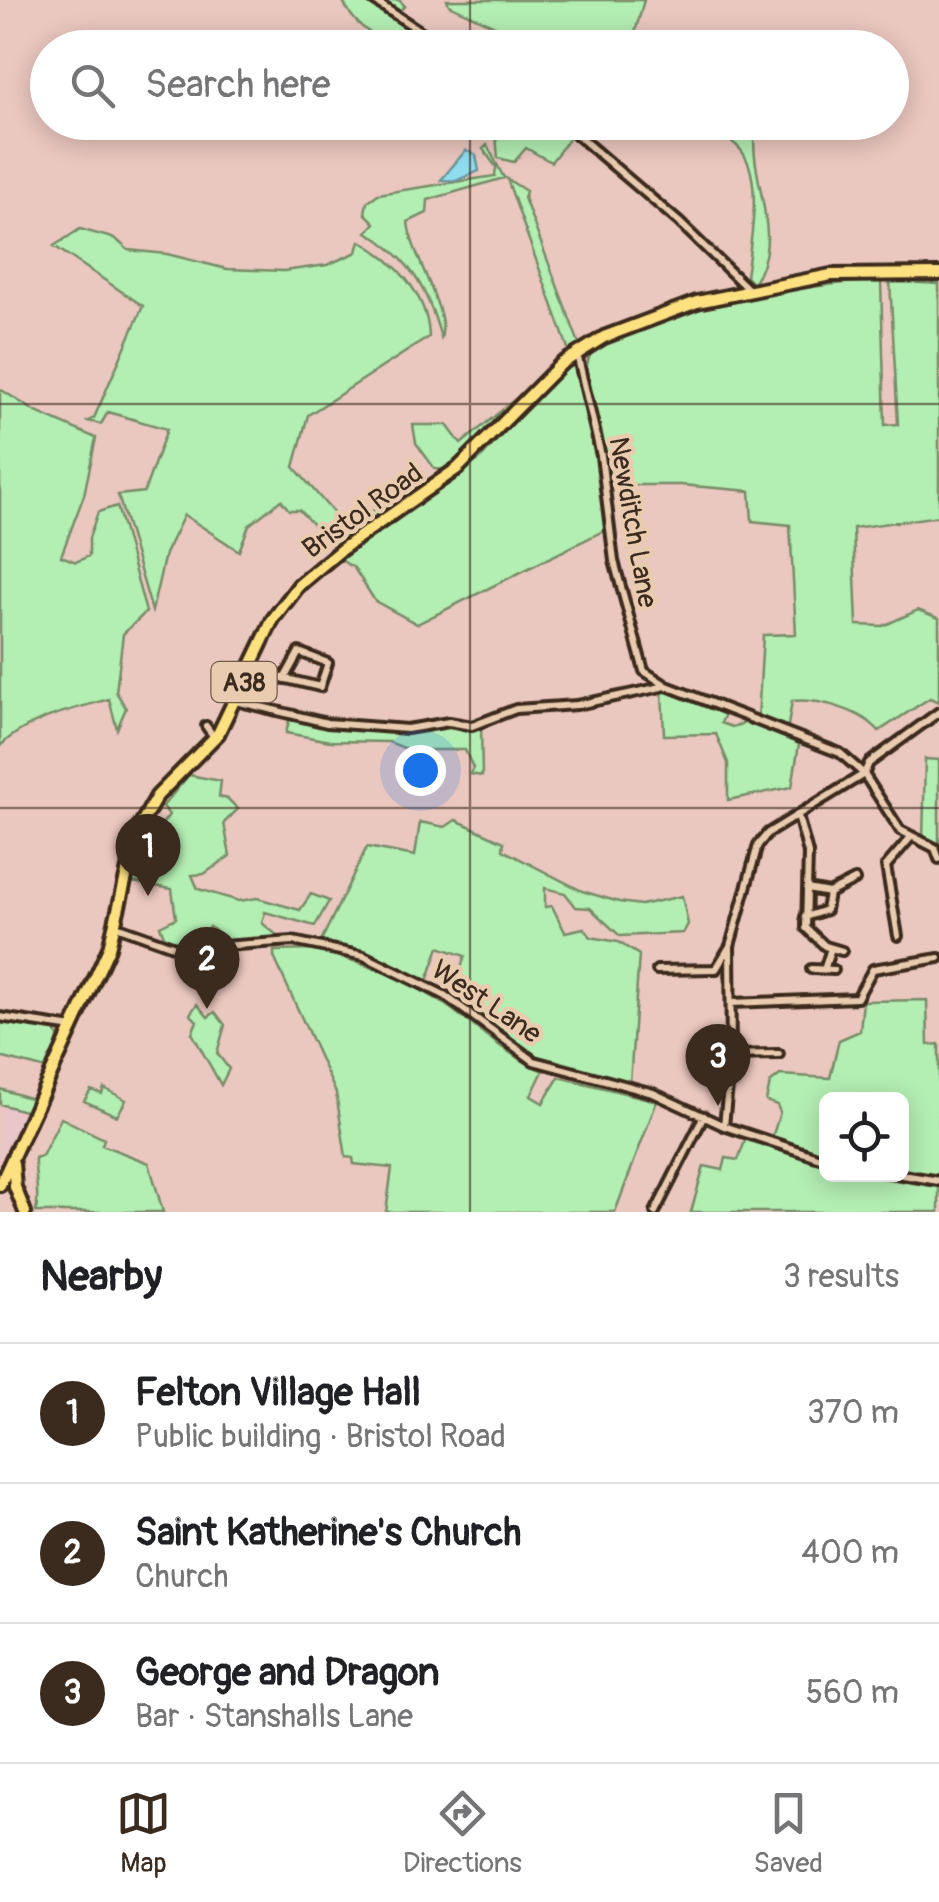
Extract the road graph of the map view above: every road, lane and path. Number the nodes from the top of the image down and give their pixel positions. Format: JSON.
{"nodes":[{"id":1,"x":373,"y":0,"type":"edge"},
{"id":2,"x":419,"y":30,"type":"edge"},
{"id":3,"x":583,"y":140,"type":"edge"},
{"id":4,"x":939,"y":274,"type":"edge"},
{"id":5,"x":750,"y":291,"type":"junction"},
{"id":6,"x":577,"y":353,"type":"junction"},
{"id":7,"x":249,"y":670,"type":"junction"},
{"id":8,"x":284,"y":679,"type":"junction"},
{"id":9,"x":667,"y":686,"type":"junction"},
{"id":10,"x":236,"y":700,"type":"junction"},
{"id":11,"x":939,"y":712,"type":"edge"},
{"id":12,"x":206,"y":726,"type":"dead end"},
{"id":13,"x":215,"y":738,"type":"junction"},
{"id":14,"x":864,"y":774,"type":"junction"},
{"id":15,"x":798,"y":816,"type":"junction"},
{"id":16,"x":911,"y":836,"type":"junction"},
{"id":17,"x":939,"y":859,"type":"edge"},
{"id":18,"x":855,"y":880,"type":"dead end"},
{"id":19,"x":806,"y":889,"type":"junction"},
{"id":20,"x":829,"y":893,"type":"junction"},
{"id":21,"x":805,"y":917,"type":"junction"},
{"id":22,"x":116,"y":926,"type":"junction"},
{"id":23,"x":898,"y":936,"type":"dead end"},
{"id":24,"x":730,"y":946,"type":"junction"},
{"id":25,"x":832,"y":948,"type":"junction"},
{"id":26,"x":842,"y":951,"type":"dead end"},
{"id":27,"x":939,"y":958,"type":"edge"},
{"id":28,"x":825,"y":966,"type":"junction"},
{"id":29,"x":657,"y":970,"type":"dead end"},
{"id":30,"x":811,"y":970,"type":"dead end"},
{"id":31,"x":834,"y":970,"type":"dead end"},
{"id":32,"x":732,"y":1004,"type":"junction"},
{"id":33,"x":0,"y":1017,"type":"edge"},
{"id":34,"x":74,"y":1028,"type":"junction"},
{"id":35,"x":780,"y":1054,"type":"dead end"},
{"id":36,"x":731,"y":1055,"type":"junction"},
{"id":37,"x":704,"y":1116,"type":"junction"},
{"id":38,"x":724,"y":1126,"type":"junction"},
{"id":39,"x":819,"y":1158,"type":"edge"},
{"id":40,"x":12,"y":1162,"type":"junction"},
{"id":41,"x":909,"y":1176,"type":"edge"},
{"id":42,"x":939,"y":1181,"type":"edge"},
{"id":43,"x":0,"y":1185,"type":"edge"},
{"id":44,"x":17,"y":1191,"type":"junction"},
{"id":45,"x":0,"y":1193,"type":"edge"},
{"id":46,"x":23,"y":1210,"type":"edge"},
{"id":47,"x":655,"y":1212,"type":"edge"}],
"edges":[{"from":1,"to":2,"type":"street"},
{"from":3,"to":5,"type":"street"},
{"from":4,"to":5,"type":"highway","number":"A38"},
{"from":5,"to":6,"type":"highway","number":"A38"},
{"from":6,"to":7,"type":"highway","name":"Bristol Road","number":"A38"},
{"from":6,"to":9,"type":"street","name":"Newditch Lane"},
{"from":7,"to":8,"type":"street"},
{"from":7,"to":10,"type":"highway","name":"Bristol Road","number":"A38"},
{"from":8,"to":8,"type":"street"},
{"from":9,"to":10,"type":"street"},
{"from":9,"to":14,"type":"street"},
{"from":10,"to":13,"type":"highway","name":"Bristol Road","number":"A38"},
{"from":11,"to":14,"type":"street"},
{"from":12,"to":13,"type":"street"},
{"from":13,"to":22,"type":"highway","name":"Bristol Road","number":"A38"},
{"from":14,"to":15,"type":"street"},
{"from":14,"to":16,"type":"street"},
{"from":15,"to":19,"type":"street"},
{"from":15,"to":24,"type":"street"},
{"from":16,"to":17,"type":"street"},
{"from":16,"to":23,"type":"street"},
{"from":18,"to":20,"type":"street"},
{"from":19,"to":20,"type":"street"},
{"from":19,"to":21,"type":"street"},
{"from":20,"to":21,"type":"street"},
{"from":21,"to":25,"type":"street"},
{"from":22,"to":34,"type":"highway","name":"Bristol Road","number":"A38"},
{"from":22,"to":37,"type":"street","name":"West Lane"},
{"from":24,"to":29,"type":"street"},
{"from":24,"to":32,"type":"street"},
{"from":25,"to":26,"type":"street"},
{"from":25,"to":28,"type":"street"},
{"from":27,"to":32,"type":"street"},
{"from":28,"to":30,"type":"street"},
{"from":28,"to":31,"type":"street"},
{"from":32,"to":36,"type":"street"},
{"from":33,"to":34,"type":"street"},
{"from":34,"to":40,"type":"highway","name":"Bristol Road","number":"A38"},
{"from":35,"to":36,"type":"street"},
{"from":36,"to":38,"type":"street"},
{"from":37,"to":38,"type":"street","name":"West Lane"},
{"from":37,"to":47,"type":"street"},
{"from":38,"to":39,"type":"street","name":"West Lane"},
{"from":40,"to":43,"type":"highway","name":"Bristol Road","number":"A38"},
{"from":40,"to":44,"type":"highway"},
{"from":41,"to":42,"type":"street"},
{"from":44,"to":45,"type":"highway"},
{"from":44,"to":46,"type":"highway"}]}
